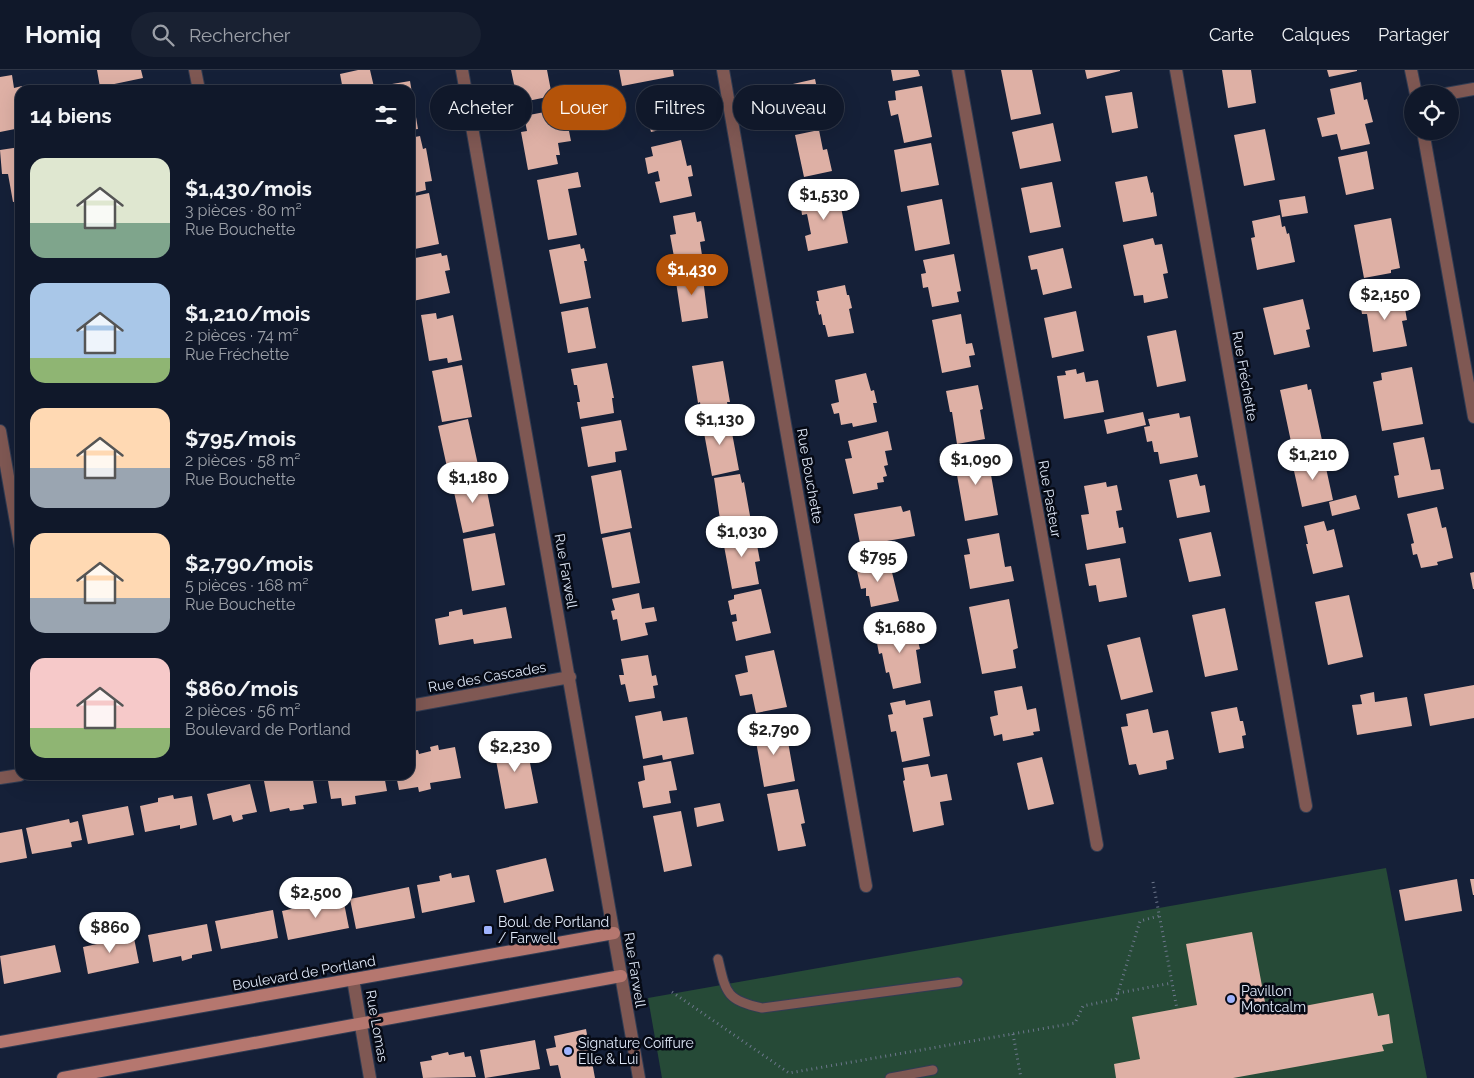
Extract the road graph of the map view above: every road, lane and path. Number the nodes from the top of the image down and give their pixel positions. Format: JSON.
{"nodes":[{"id":1,"x":195,"y":70,"type":"edge"},
{"id":2,"x":462,"y":70,"type":"edge"},
{"id":3,"x":723,"y":70,"type":"edge"},
{"id":4,"x":958,"y":70,"type":"edge"},
{"id":5,"x":1176,"y":70,"type":"edge"},
{"id":6,"x":1411,"y":70,"type":"edge"},
{"id":7,"x":197,"y":85,"type":"edge"},
{"id":8,"x":1414,"y":85,"type":"edge"},
{"id":9,"x":1474,"y":89,"type":"edge"},
{"id":10,"x":1459,"y":92,"type":"edge"},
{"id":11,"x":1425,"y":140,"type":"edge"},
{"id":12,"x":1474,"y":417,"type":"edge"},
{"id":13,"x":0,"y":431,"type":"edge"},
{"id":14,"x":15,"y":516,"type":"edge"},
{"id":15,"x":570,"y":677,"type":"junction"},
{"id":16,"x":415,"y":705,"type":"edge"},
{"id":17,"x":15,"y":776,"type":"edge"},
{"id":18,"x":0,"y":778,"type":"edge"},
{"id":19,"x":1306,"y":806,"type":"dead end"},
{"id":20,"x":1097,"y":845,"type":"dead end"},
{"id":21,"x":1153,"y":882,"type":"dead end"},
{"id":22,"x":866,"y":886,"type":"dead end"},
{"id":23,"x":1160,"y":916,"type":"junction"},
{"id":24,"x":614,"y":933,"type":"junction"},
{"id":25,"x":718,"y":959,"type":"dead end"},
{"id":26,"x":621,"y":976,"type":"junction"},
{"id":27,"x":353,"y":979,"type":"junction"},
{"id":28,"x":958,"y":982,"type":"dead end"},
{"id":29,"x":1172,"y":984,"type":"junction"},
{"id":30,"x":672,"y":992,"type":"dead end"},
{"id":31,"x":1118,"y":993,"type":"junction"},
{"id":32,"x":1177,"y":1009,"type":"dead end"},
{"id":33,"x":361,"y":1024,"type":"junction"},
{"id":34,"x":1013,"y":1034,"type":"junction"},
{"id":35,"x":0,"y":1042,"type":"edge"},
{"id":36,"x":933,"y":1070,"type":"dead end"},
{"id":37,"x":63,"y":1078,"type":"edge"},
{"id":38,"x":370,"y":1078,"type":"edge"},
{"id":39,"x":639,"y":1078,"type":"edge"},
{"id":40,"x":890,"y":1078,"type":"edge"},
{"id":41,"x":1021,"y":1078,"type":"edge"}],
"edges":[{"from":1,"to":7,"type":"street"},
{"from":2,"to":15,"type":"street","name":"Rue Farwell"},
{"from":3,"to":22,"type":"street","name":"Rue Bouchette"},
{"from":4,"to":20,"type":"street","name":"Rue Pasteur"},
{"from":5,"to":19,"type":"street","name":"Rue Fréchette"},
{"from":6,"to":8,"type":"street"},
{"from":9,"to":10,"type":"street"},
{"from":11,"to":12,"type":"street"},
{"from":13,"to":14,"type":"street"},
{"from":15,"to":16,"type":"street","name":"Rue des Cascades"},
{"from":15,"to":24,"type":"street","name":"Rue Farwell"},
{"from":17,"to":18,"type":"street"},
{"from":21,"to":23,"type":"path"},
{"from":23,"to":29,"type":"path"},
{"from":23,"to":31,"type":"path"},
{"from":24,"to":26,"type":"street","name":"Rue Farwell"},
{"from":24,"to":27,"type":"main road","name":"Boulevard de Portland"},
{"from":25,"to":28,"type":"lane"},
{"from":26,"to":33,"type":"main road"},
{"from":26,"to":39,"type":"street","name":"Rue Farwell"},
{"from":27,"to":33,"type":"street","name":"Rue Lomas"},
{"from":27,"to":35,"type":"main road","name":"Boulevard de Portland"},
{"from":29,"to":31,"type":"path"},
{"from":29,"to":32,"type":"path"},
{"from":30,"to":34,"type":"path"},
{"from":31,"to":34,"type":"path"},
{"from":33,"to":37,"type":"main road"},
{"from":33,"to":38,"type":"street","name":"Rue Lomas"},
{"from":34,"to":41,"type":"path"},
{"from":36,"to":40,"type":"lane"}]}
